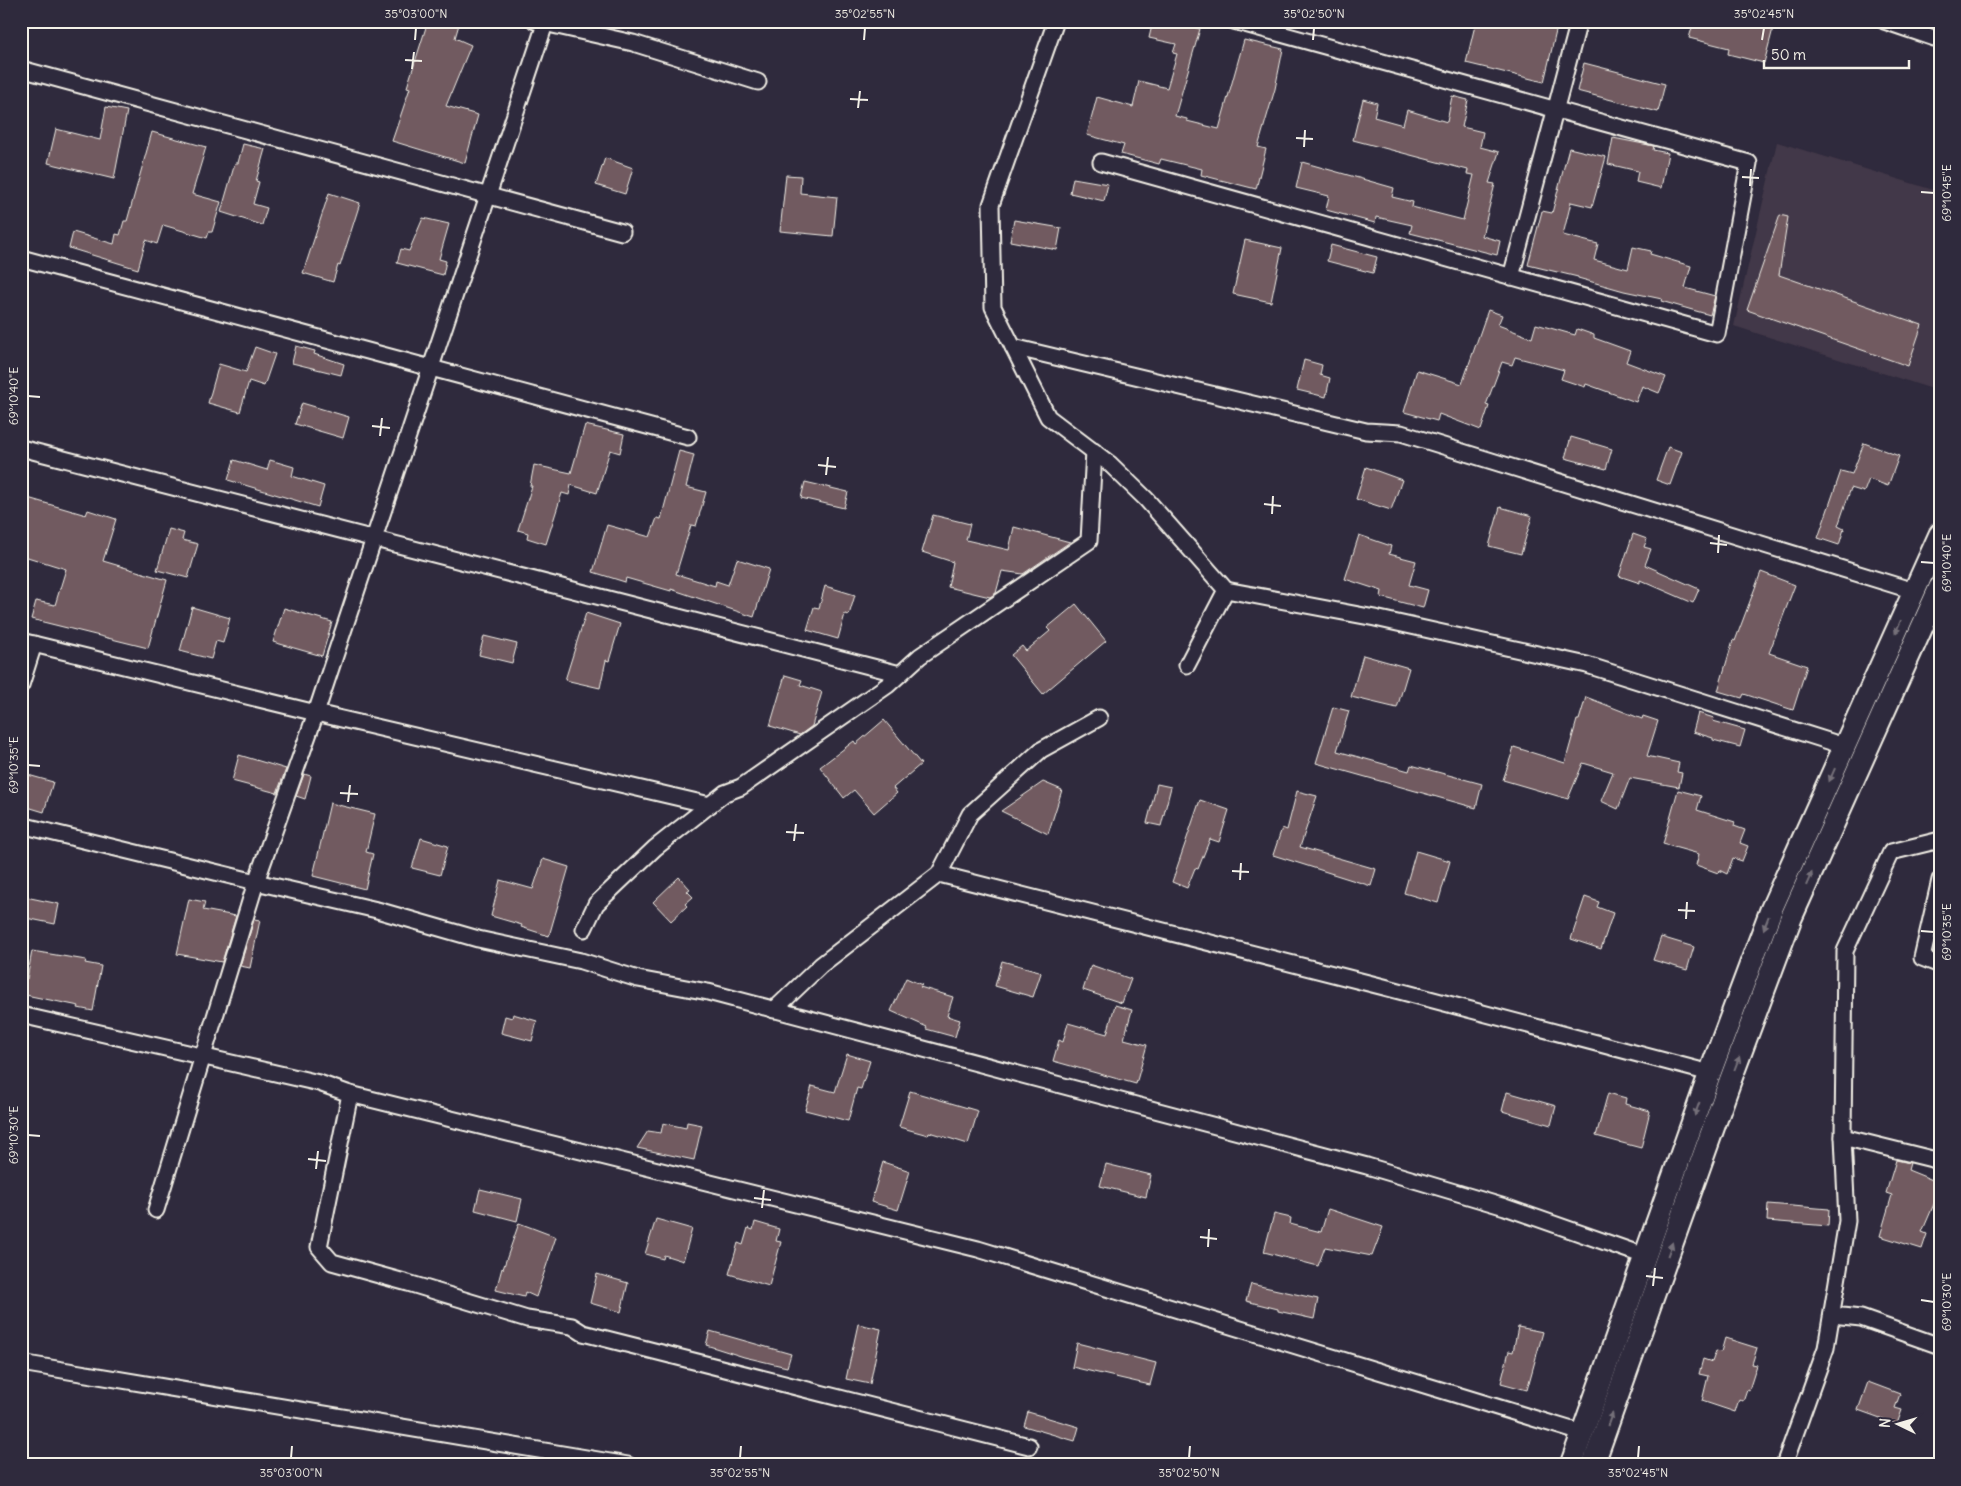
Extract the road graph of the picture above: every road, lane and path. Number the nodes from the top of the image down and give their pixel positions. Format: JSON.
{"nodes":[{"id":1,"x":1056,"y":21,"type":"edge"},
{"id":2,"x":1234,"y":21,"type":"edge"},
{"id":3,"x":1579,"y":21,"type":"edge"},
{"id":4,"x":1884,"y":21,"type":"edge"},
{"id":5,"x":542,"y":22,"type":"edge"},
{"id":6,"x":1940,"y":40,"type":"edge"},
{"id":7,"x":21,"y":68,"type":"edge"},
{"id":8,"x":758,"y":82,"type":"dead end"},
{"id":9,"x":1556,"y":110,"type":"junction"},
{"id":10,"x":1101,"y":162,"type":"dead end"},
{"id":11,"x":489,"y":196,"type":"junction"},
{"id":12,"x":622,"y":232,"type":"dead end"},
{"id":13,"x":21,"y":258,"type":"edge"},
{"id":14,"x":1511,"y":276,"type":"junction"},
{"id":15,"x":1013,"y":346,"type":"junction"},
{"id":16,"x":431,"y":368,"type":"junction"},
{"id":17,"x":688,"y":437,"type":"dead end"},
{"id":18,"x":21,"y":448,"type":"edge"},
{"id":19,"x":1094,"y":452,"type":"junction"},
{"id":20,"x":1940,"y":534,"type":"edge"},
{"id":21,"x":373,"y":540,"type":"junction"},
{"id":22,"x":1940,"y":587,"type":"edge"},
{"id":23,"x":1226,"y":590,"type":"junction"},
{"id":24,"x":1914,"y":591,"type":"junction"},
{"id":25,"x":28,"y":643,"type":"edge"},
{"id":26,"x":1187,"y":665,"type":"dead end"},
{"id":27,"x":900,"y":674,"type":"junction"},
{"id":28,"x":21,"y":685,"type":"edge"},
{"id":29,"x":316,"y":713,"type":"junction"},
{"id":30,"x":1100,"y":718,"type":"dead end"},
{"id":31,"x":1844,"y":746,"type":"junction"},
{"id":32,"x":710,"y":805,"type":"junction"},
{"id":33,"x":21,"y":825,"type":"edge"},
{"id":34,"x":1940,"y":840,"type":"edge"},
{"id":35,"x":939,"y":874,"type":"junction"},
{"id":36,"x":1940,"y":880,"type":"edge"},
{"id":37,"x":256,"y":882,"type":"junction"},
{"id":38,"x":584,"y":929,"type":"dead end"},
{"id":39,"x":1940,"y":965,"type":"edge"},
{"id":40,"x":774,"y":1010,"type":"junction"},
{"id":41,"x":21,"y":1015,"type":"edge"},
{"id":42,"x":204,"y":1057,"type":"junction"},
{"id":43,"x":1710,"y":1073,"type":"junction"},
{"id":44,"x":350,"y":1094,"type":"junction"},
{"id":45,"x":1842,"y":1137,"type":"junction"},
{"id":46,"x":1940,"y":1161,"type":"edge"},
{"id":47,"x":156,"y":1210,"type":"dead end"},
{"id":48,"x":1645,"y":1256,"type":"junction"},
{"id":49,"x":1832,"y":1316,"type":"junction"},
{"id":50,"x":1940,"y":1346,"type":"edge"},
{"id":51,"x":21,"y":1363,"type":"edge"},
{"id":52,"x":1582,"y":1433,"type":"junction"},
{"id":53,"x":1029,"y":1446,"type":"dead end"},
{"id":54,"x":628,"y":1465,"type":"edge"},
{"id":55,"x":1571,"y":1465,"type":"edge"},
{"id":56,"x":1593,"y":1465,"type":"edge"},
{"id":57,"x":1784,"y":1465,"type":"edge"}],
"edges":[{"from":1,"to":15,"type":"street"},
{"from":2,"to":9,"type":"street"},
{"from":3,"to":9,"type":"street"},
{"from":4,"to":6,"type":"street"},
{"from":5,"to":8,"type":"street"},
{"from":5,"to":11,"type":"street"},
{"from":7,"to":11,"type":"street"},
{"from":9,"to":14,"type":"street"},
{"from":9,"to":14,"type":"street"},
{"from":10,"to":14,"type":"street"},
{"from":11,"to":12,"type":"street"},
{"from":11,"to":16,"type":"street"},
{"from":13,"to":16,"type":"street"},
{"from":15,"to":19,"type":"street"},
{"from":15,"to":24,"type":"street"},
{"from":16,"to":17,"type":"street"},
{"from":16,"to":21,"type":"street"},
{"from":18,"to":21,"type":"street"},
{"from":19,"to":23,"type":"street"},
{"from":19,"to":27,"type":"street"},
{"from":20,"to":24,"type":"street"},
{"from":21,"to":27,"type":"street"},
{"from":21,"to":29,"type":"street"},
{"from":56,"to":22,"type":"street","one_way":true},
{"from":23,"to":26,"type":"street"},
{"from":23,"to":31,"type":"street"},
{"from":24,"to":31,"type":"street","one_way":true},
{"from":25,"to":28,"type":"street"},
{"from":25,"to":29,"type":"street"},
{"from":27,"to":32,"type":"street"},
{"from":29,"to":32,"type":"street"},
{"from":29,"to":37,"type":"street"},
{"from":30,"to":35,"type":"street"},
{"from":31,"to":43,"type":"street","one_way":true},
{"from":32,"to":38,"type":"street"},
{"from":33,"to":37,"type":"street"},
{"from":34,"to":45,"type":"street"},
{"from":35,"to":40,"type":"street"},
{"from":35,"to":43,"type":"street"},
{"from":36,"to":39,"type":"street"},
{"from":37,"to":40,"type":"street"},
{"from":37,"to":42,"type":"street"},
{"from":40,"to":48,"type":"street"},
{"from":41,"to":42,"type":"street"},
{"from":42,"to":44,"type":"street"},
{"from":42,"to":47,"type":"street"},
{"from":43,"to":48,"type":"street","one_way":true},
{"from":44,"to":52,"type":"street"},
{"from":44,"to":53,"type":"street"},
{"from":45,"to":46,"type":"street"},
{"from":45,"to":49,"type":"street"},
{"from":48,"to":52,"type":"street"},
{"from":49,"to":50,"type":"street"},
{"from":49,"to":57,"type":"street"},
{"from":51,"to":54,"type":"street"},
{"from":52,"to":55,"type":"street"}]}
